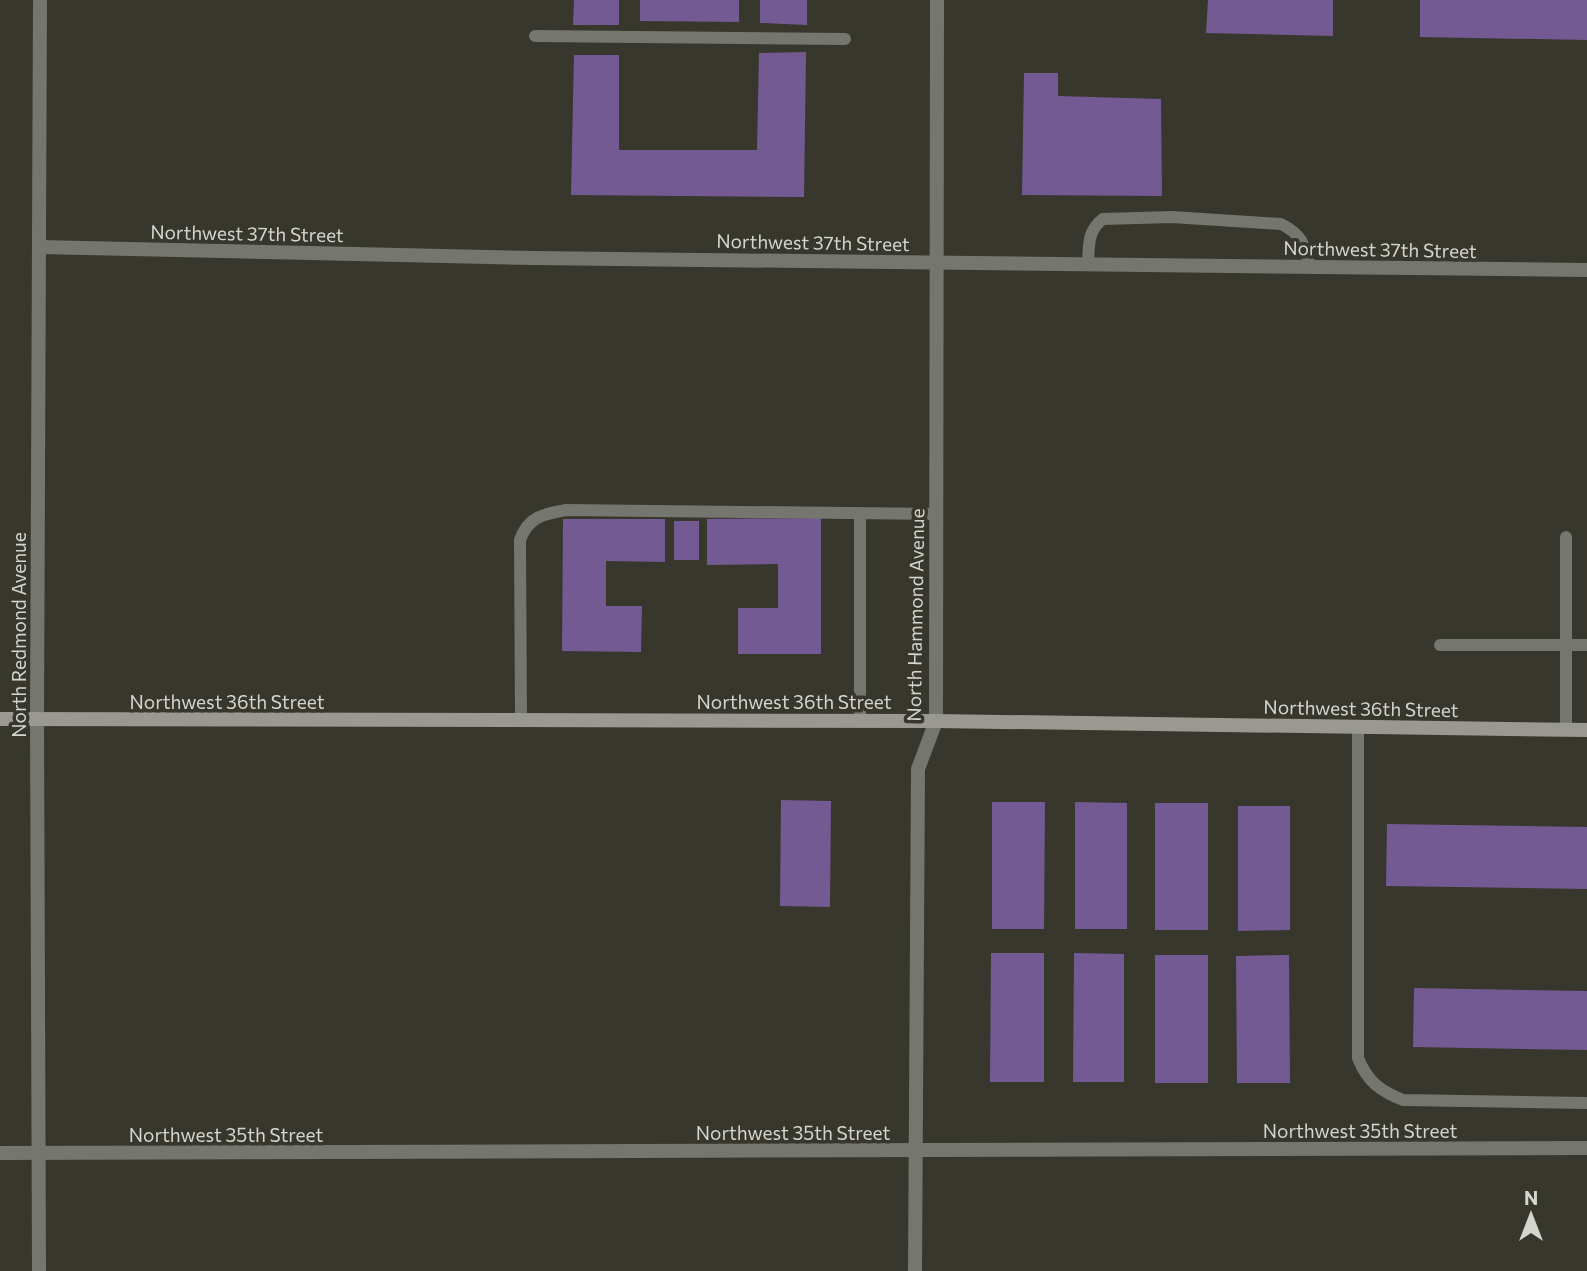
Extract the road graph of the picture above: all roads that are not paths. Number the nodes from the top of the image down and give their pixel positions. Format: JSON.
{"nodes":[{"id":1,"x":40,"y":0,"type":"edge"},
{"id":2,"x":937,"y":0,"type":"edge"},
{"id":3,"x":535,"y":36,"type":"dead end"},
{"id":4,"x":845,"y":39,"type":"dead end"},
{"id":5,"x":39,"y":247,"type":"junction"},
{"id":6,"x":937,"y":263,"type":"junction"},
{"id":7,"x":1088,"y":265,"type":"junction"},
{"id":8,"x":1310,"y":267,"type":"junction"},
{"id":9,"x":1587,"y":270,"type":"edge"},
{"id":10,"x":860,"y":513,"type":"junction"},
{"id":11,"x":936,"y":514,"type":"junction"},
{"id":12,"x":1566,"y":537,"type":"dead end"},
{"id":13,"x":1440,"y":645,"type":"dead end"},
{"id":14,"x":1566,"y":645,"type":"junction"},
{"id":15,"x":1587,"y":645,"type":"edge"},
{"id":16,"x":0,"y":719,"type":"edge"},
{"id":17,"x":37,"y":719,"type":"junction"},
{"id":18,"x":521,"y":721,"type":"junction"},
{"id":19,"x":860,"y":721,"type":"junction"},
{"id":20,"x":936,"y":721,"type":"junction"},
{"id":21,"x":1358,"y":727,"type":"junction"},
{"id":22,"x":1566,"y":730,"type":"junction"},
{"id":23,"x":1587,"y":730,"type":"edge"},
{"id":24,"x":1587,"y":1103,"type":"edge"},
{"id":25,"x":1587,"y":1148,"type":"edge"},
{"id":26,"x":917,"y":1151,"type":"junction"},
{"id":27,"x":0,"y":1153,"type":"edge"},
{"id":28,"x":38,"y":1154,"type":"junction"},
{"id":29,"x":40,"y":1271,"type":"edge"},
{"id":30,"x":915,"y":1271,"type":"edge"}],
"edges":[{"from":1,"to":5,"type":"street","name":"North Redmond Avenue"},
{"from":2,"to":6,"type":"street","name":"North Hammond Avenue"},
{"from":3,"to":4,"type":"lane"},
{"from":5,"to":6,"type":"street","name":"Northwest 37th Street"},
{"from":5,"to":17,"type":"street","name":"North Redmond Avenue"},
{"from":6,"to":7,"type":"street","name":"Northwest 37th Street"},
{"from":6,"to":11,"type":"street","name":"North Hammond Avenue"},
{"from":7,"to":8,"type":"street","name":"Northwest 37th Street"},
{"from":7,"to":8,"type":"lane"},
{"from":8,"to":9,"type":"street","name":"Northwest 37th Street"},
{"from":10,"to":11,"type":"lane"},
{"from":10,"to":18,"type":"lane"},
{"from":10,"to":19,"type":"lane"},
{"from":11,"to":20,"type":"street","name":"North Hammond Avenue"},
{"from":12,"to":14,"type":"lane"},
{"from":13,"to":14,"type":"lane"},
{"from":14,"to":15,"type":"lane"},
{"from":14,"to":22,"type":"lane"},
{"from":16,"to":17,"type":"main road","name":"Northwest 36th Street"},
{"from":17,"to":18,"type":"main road","name":"Northwest 36th Street"},
{"from":17,"to":28,"type":"street","name":"North Redmond Avenue"},
{"from":18,"to":19,"type":"main road","name":"Northwest 36th Street"},
{"from":19,"to":20,"type":"main road","name":"Northwest 36th Street"},
{"from":20,"to":21,"type":"main road","name":"Northwest 36th Street"},
{"from":20,"to":26,"type":"street","name":"North Hammond Avenue"},
{"from":21,"to":22,"type":"main road","name":"Northwest 36th Street"},
{"from":21,"to":24,"type":"lane"},
{"from":22,"to":23,"type":"main road","name":"Northwest 36th Street"},
{"from":25,"to":26,"type":"street","name":"Northwest 35th Street"},
{"from":26,"to":28,"type":"street","name":"Northwest 35th Street"},
{"from":26,"to":30,"type":"street","name":"North Hammond Avenue"},
{"from":27,"to":28,"type":"street","name":"Northwest 35th Street"},
{"from":28,"to":29,"type":"street","name":"North Redmond Avenue"}]}
